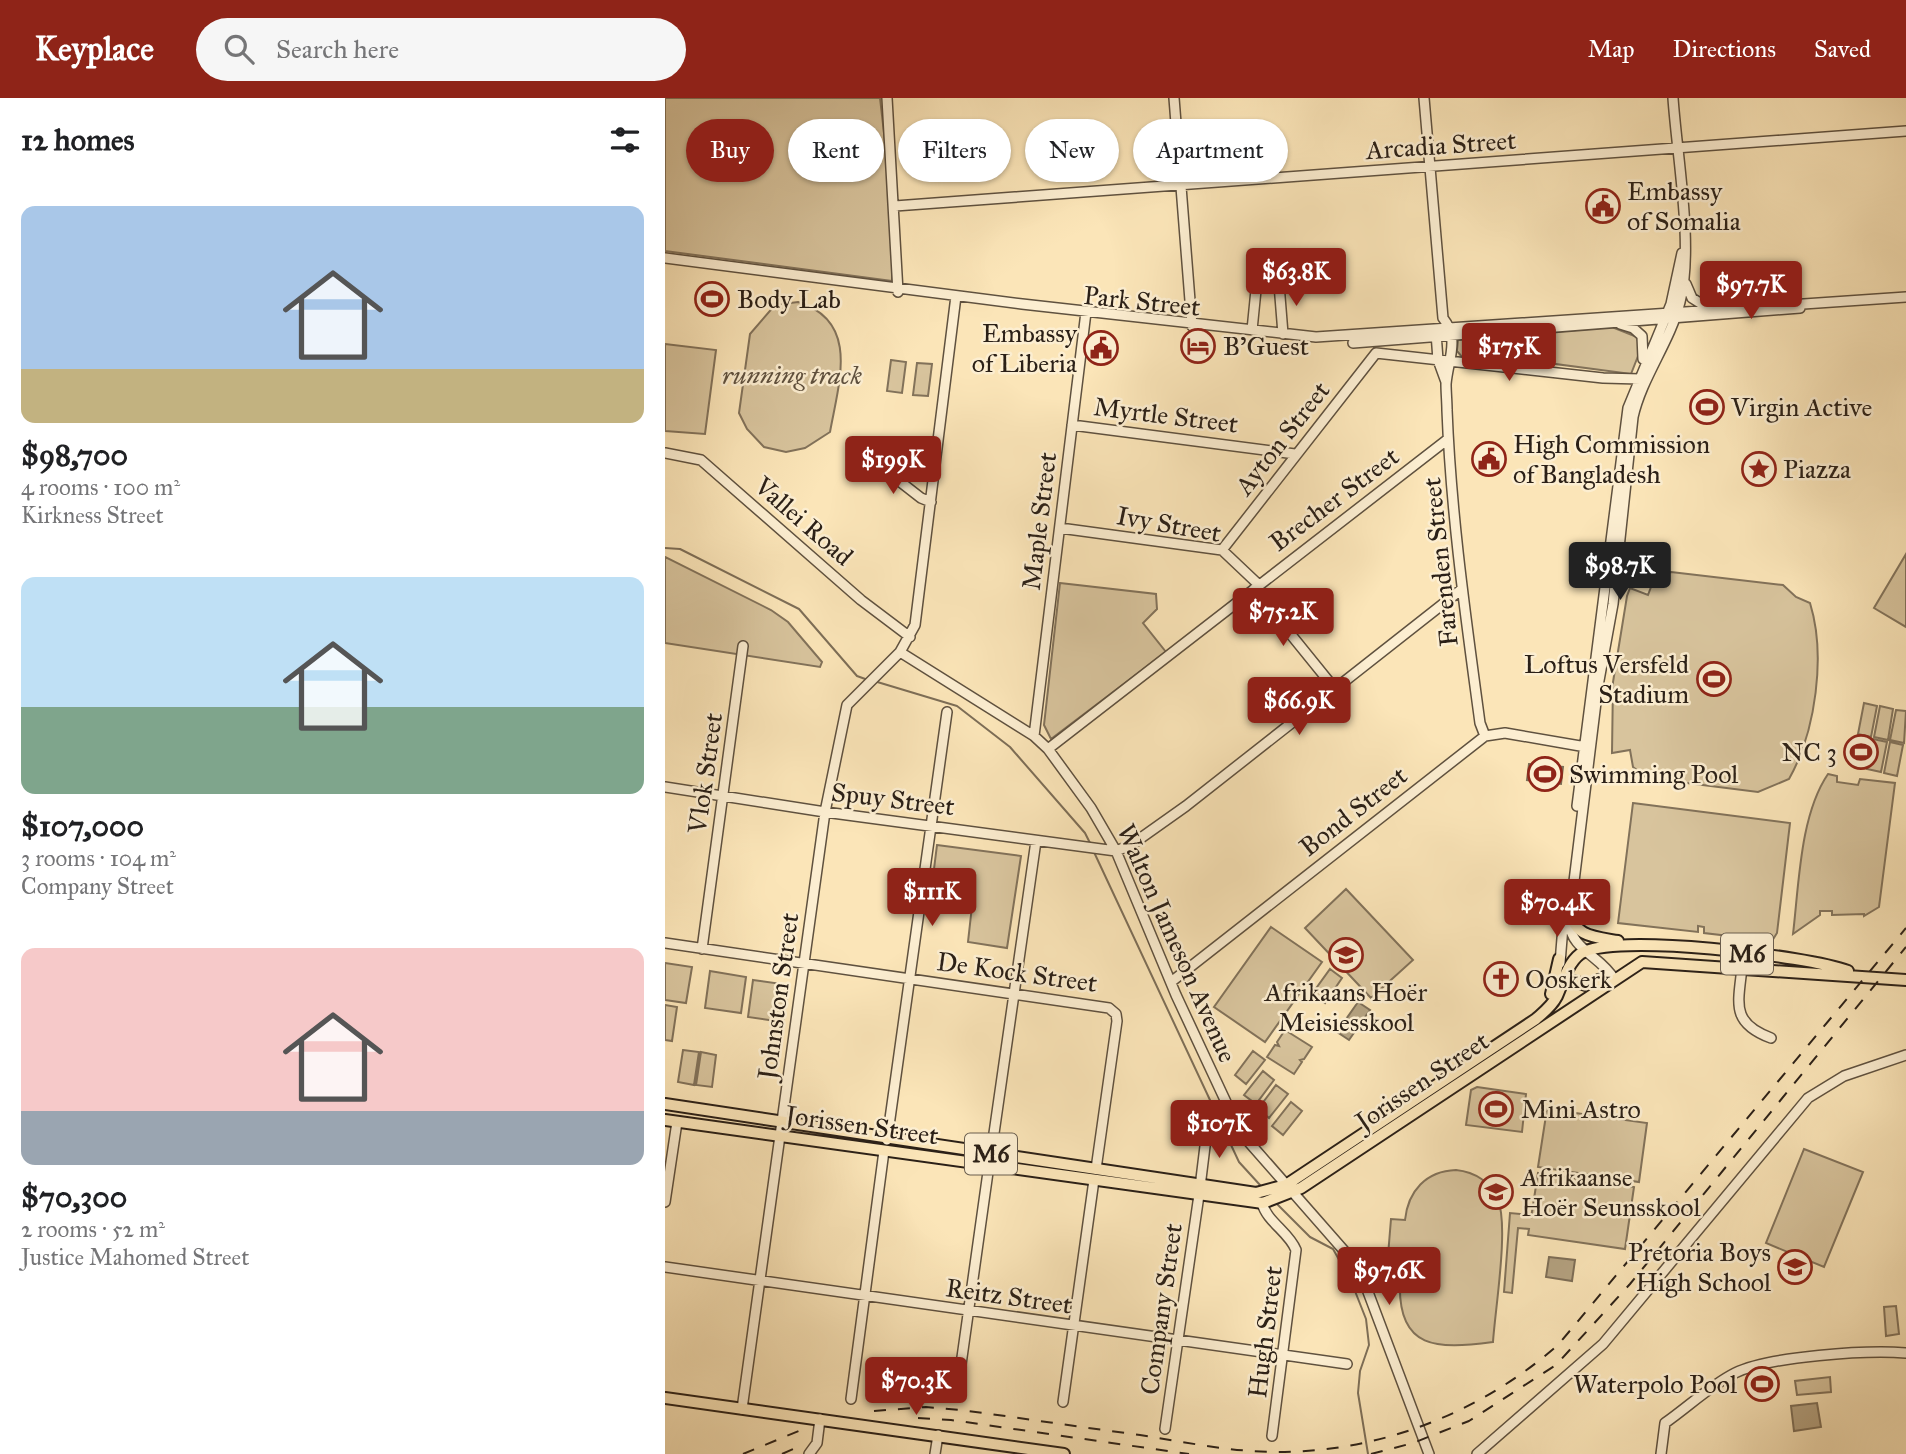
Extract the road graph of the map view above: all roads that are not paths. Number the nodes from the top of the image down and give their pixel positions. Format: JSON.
{"nodes":[{"id":1,"x":887,"y":98,"type":"edge"},
{"id":2,"x":1174,"y":98,"type":"edge"},
{"id":3,"x":1424,"y":98,"type":"edge"},
{"id":4,"x":1673,"y":98,"type":"edge"},
{"id":5,"x":1906,"y":131,"type":"edge"},
{"id":6,"x":1677,"y":149,"type":"junction"},
{"id":7,"x":1430,"y":167,"type":"junction"},
{"id":8,"x":1181,"y":186,"type":"junction"},
{"id":9,"x":895,"y":206,"type":"junction"},
{"id":10,"x":1684,"y":244,"type":"junction"},
{"id":11,"x":665,"y":260,"type":"edge"},
{"id":12,"x":1685,"y":279,"type":"junction"},
{"id":13,"x":1258,"y":280,"type":"dead end"},
{"id":14,"x":1279,"y":284,"type":"dead end"},
{"id":15,"x":898,"y":291,"type":"junction"},
{"id":16,"x":956,"y":298,"type":"junction"},
{"id":17,"x":1906,"y":298,"type":"edge"},
{"id":18,"x":1825,"y":303,"type":"junction"},
{"id":19,"x":1710,"y":309,"type":"junction"},
{"id":20,"x":1086,"y":314,"type":"junction"},
{"id":21,"x":1671,"y":315,"type":"junction"},
{"id":22,"x":1443,"y":318,"type":"junction"},
{"id":23,"x":1604,"y":323,"type":"junction"},
{"id":24,"x":1192,"y":325,"type":"junction"},
{"id":25,"x":1252,"y":330,"type":"junction"},
{"id":26,"x":1452,"y":332,"type":"junction"},
{"id":27,"x":1436,"y":333,"type":"junction"},
{"id":28,"x":1283,"y":334,"type":"junction"},
{"id":29,"x":1438,"y":360,"type":"junction"},
{"id":30,"x":1452,"y":363,"type":"junction"},
{"id":31,"x":1642,"y":377,"type":"junction"},
{"id":32,"x":1446,"y":382,"type":"junction"},
{"id":33,"x":1072,"y":425,"type":"junction"},
{"id":34,"x":1448,"y":439,"type":"junction"},
{"id":35,"x":665,"y":453,"type":"edge"},
{"id":36,"x":1295,"y":454,"type":"junction"},
{"id":37,"x":871,"y":459,"type":"dead end"},
{"id":38,"x":931,"y":502,"type":"junction"},
{"id":39,"x":1060,"y":528,"type":"junction"},
{"id":40,"x":1222,"y":550,"type":"junction"},
{"id":41,"x":1256,"y":587,"type":"junction"},
{"id":42,"x":1462,"y":589,"type":"junction"},
{"id":43,"x":909,"y":636,"type":"junction"},
{"id":44,"x":1598,"y":643,"type":"junction"},
{"id":45,"x":743,"y":646,"type":"dead end"},
{"id":46,"x":900,"y":652,"type":"junction"},
{"id":47,"x":1602,"y":663,"type":"junction"},
{"id":48,"x":1591,"y":685,"type":"junction"},
{"id":49,"x":1335,"y":689,"type":"junction"},
{"id":50,"x":947,"y":712,"type":"dead end"},
{"id":51,"x":1034,"y":736,"type":"junction"},
{"id":52,"x":1485,"y":736,"type":"junction"},
{"id":53,"x":1586,"y":748,"type":"junction"},
{"id":54,"x":1048,"y":749,"type":"junction"},
{"id":55,"x":665,"y":787,"type":"edge"},
{"id":56,"x":723,"y":796,"type":"junction"},
{"id":57,"x":825,"y":812,"type":"junction"},
{"id":58,"x":932,"y":825,"type":"junction"},
{"id":59,"x":1036,"y":841,"type":"junction"},
{"id":60,"x":1115,"y":851,"type":"junction"},
{"id":61,"x":1570,"y":909,"type":"junction"},
{"id":62,"x":665,"y":943,"type":"edge"},
{"id":63,"x":1635,"y":944,"type":"junction"},
{"id":64,"x":702,"y":949,"type":"junction"},
{"id":65,"x":1586,"y":951,"type":"junction"},
{"id":66,"x":1559,"y":959,"type":"junction"},
{"id":67,"x":803,"y":963,"type":"junction"},
{"id":68,"x":1742,"y":968,"type":"junction"},
{"id":69,"x":1857,"y":974,"type":"junction"},
{"id":70,"x":1612,"y":976,"type":"junction"},
{"id":71,"x":910,"y":978,"type":"junction"},
{"id":72,"x":1565,"y":978,"type":"junction"},
{"id":73,"x":1903,"y":980,"type":"edge"},
{"id":74,"x":1171,"y":982,"type":"junction"},
{"id":75,"x":1014,"y":993,"type":"junction"},
{"id":76,"x":1541,"y":1019,"type":"junction"},
{"id":77,"x":1771,"y":1038,"type":"dead end"},
{"id":78,"x":1906,"y":1055,"type":"edge"},
{"id":79,"x":1471,"y":1060,"type":"junction"},
{"id":80,"x":1478,"y":1071,"type":"junction"},
{"id":81,"x":665,"y":1104,"type":"edge"},
{"id":82,"x":665,"y":1120,"type":"edge"},
{"id":83,"x":677,"y":1122,"type":"junction"},
{"id":84,"x":782,"y":1128,"type":"junction"},
{"id":85,"x":1207,"y":1129,"type":"dead end"},
{"id":86,"x":886,"y":1145,"type":"junction"},
{"id":87,"x":990,"y":1160,"type":"junction"},
{"id":88,"x":1095,"y":1175,"type":"junction"},
{"id":89,"x":1287,"y":1190,"type":"junction"},
{"id":90,"x":1200,"y":1191,"type":"junction"},
{"id":91,"x":1260,"y":1200,"type":"junction"},
{"id":92,"x":665,"y":1202,"type":"edge"},
{"id":93,"x":665,"y":1267,"type":"edge"},
{"id":94,"x":761,"y":1281,"type":"junction"},
{"id":95,"x":865,"y":1296,"type":"junction"},
{"id":96,"x":969,"y":1311,"type":"junction"},
{"id":97,"x":1073,"y":1327,"type":"junction"},
{"id":98,"x":1179,"y":1339,"type":"junction"},
{"id":99,"x":1906,"y":1353,"type":"edge"},
{"id":100,"x":1283,"y":1354,"type":"junction"},
{"id":101,"x":1347,"y":1364,"type":"dead end"},
{"id":102,"x":957,"y":1393,"type":"dead end"},
{"id":103,"x":665,"y":1398,"type":"edge"},
{"id":104,"x":851,"y":1399,"type":"dead end"},
{"id":105,"x":1063,"y":1402,"type":"dead end"},
{"id":106,"x":742,"y":1409,"type":"junction"},
{"id":107,"x":820,"y":1419,"type":"junction"},
{"id":108,"x":1165,"y":1429,"type":"dead end"},
{"id":109,"x":938,"y":1435,"type":"junction"},
{"id":110,"x":1272,"y":1436,"type":"dead end"},
{"id":111,"x":809,"y":1454,"type":"edge"},
{"id":112,"x":935,"y":1454,"type":"edge"},
{"id":113,"x":1064,"y":1454,"type":"edge"},
{"id":114,"x":1429,"y":1454,"type":"edge"},
{"id":115,"x":1477,"y":1454,"type":"edge"},
{"id":116,"x":1661,"y":1454,"type":"edge"}],
"edges":[{"from":1,"to":9,"type":"street"},
{"from":2,"to":8,"type":"street"},
{"from":3,"to":7,"type":"street"},
{"from":4,"to":6,"type":"street"},
{"from":5,"to":6,"type":"street","name":"Arcadia Street"},
{"from":6,"to":7,"type":"street","name":"Arcadia Street"},
{"from":6,"to":10,"type":"street"},
{"from":7,"to":8,"type":"street","name":"Arcadia Street"},
{"from":7,"to":22,"type":"street"},
{"from":8,"to":9,"type":"street","name":"Arcadia Street"},
{"from":8,"to":24,"type":"street"},
{"from":9,"to":15,"type":"street"},
{"from":10,"to":12,"type":"street"},
{"from":10,"to":21,"type":"street"},
{"from":11,"to":15,"type":"street","name":"Park Street"},
{"from":12,"to":19,"type":"street"},
{"from":12,"to":21,"type":"street"},
{"from":13,"to":25,"type":"street"},
{"from":14,"to":28,"type":"street"},
{"from":15,"to":16,"type":"street","name":"Park Street"},
{"from":16,"to":20,"type":"street","name":"Park Street"},
{"from":16,"to":38,"type":"street","name":"Johnston Street"},
{"from":17,"to":18,"type":"street","name":"Park Street"},
{"from":18,"to":19,"type":"street","name":"Park Street"},
{"from":18,"to":21,"type":"street","name":"Park Street"},
{"from":19,"to":21,"type":"street","name":"Park Street"},
{"from":20,"to":24,"type":"street","name":"Park Street"},
{"from":20,"to":33,"type":"street","name":"Maple Street"},
{"from":21,"to":23,"type":"street","name":"Park Street"},
{"from":21,"to":26,"type":"street","name":"Park Street"},
{"from":21,"to":31,"type":"street"},
{"from":22,"to":26,"type":"street"},
{"from":22,"to":27,"type":"street"},
{"from":23,"to":26,"type":"street","name":"Park Street"},
{"from":23,"to":31,"type":"street"},
{"from":24,"to":25,"type":"street","name":"Park Street"},
{"from":24,"to":27,"type":"street","name":"Park Street"},
{"from":25,"to":28,"type":"street","name":"Park Street"},
{"from":26,"to":27,"type":"street","name":"Park Street"},
{"from":26,"to":30,"type":"street","name":"Farenden Street"},
{"from":27,"to":28,"type":"street","name":"Park Street"},
{"from":27,"to":29,"type":"street","name":"Farenden Street"},
{"from":29,"to":30,"type":"street"},
{"from":29,"to":32,"type":"street","name":"Farenden Street"},
{"from":29,"to":36,"type":"street","name":"Ayton Street"},
{"from":30,"to":31,"type":"street"},
{"from":30,"to":32,"type":"street","name":"Farenden Street"},
{"from":31,"to":44,"type":"street"},
{"from":31,"to":47,"type":"street"},
{"from":32,"to":34,"type":"street","name":"Farenden Street"},
{"from":33,"to":36,"type":"street","name":"Myrtle Street"},
{"from":33,"to":39,"type":"street","name":"Maple Street"},
{"from":34,"to":41,"type":"street","name":"Brecher Street"},
{"from":34,"to":42,"type":"street","name":"Farenden Street"},
{"from":35,"to":43,"type":"street","name":"Vallei Road"},
{"from":36,"to":40,"type":"street","name":"Ayton Street"},
{"from":37,"to":38,"type":"street"},
{"from":38,"to":43,"type":"street","name":"Johnston Street"},
{"from":39,"to":40,"type":"street","name":"Ivy Street"},
{"from":39,"to":51,"type":"street","name":"Maple Street"},
{"from":40,"to":41,"type":"street","name":"Ivy Street"},
{"from":41,"to":49,"type":"street","name":"Ivy Street"},
{"from":41,"to":54,"type":"street","name":"Brecher Street"},
{"from":42,"to":49,"type":"street"},
{"from":42,"to":52,"type":"street","name":"Farenden Street"},
{"from":43,"to":46,"type":"street","name":"Johnston Street"},
{"from":44,"to":47,"type":"street"},
{"from":44,"to":48,"type":"street"},
{"from":45,"to":56,"type":"street","name":"Vlok Street"},
{"from":46,"to":51,"type":"street","name":"Walton Jameson Avenue"},
{"from":46,"to":57,"type":"street","name":"Johnston Street"},
{"from":47,"to":48,"type":"street"},
{"from":47,"to":53,"type":"street"},
{"from":48,"to":53,"type":"street"},
{"from":49,"to":60,"type":"street"},
{"from":50,"to":58,"type":"street"},
{"from":51,"to":54,"type":"street","name":"Walton Jameson Avenue"},
{"from":52,"to":53,"type":"street"},
{"from":52,"to":74,"type":"street","name":"Bond Street"},
{"from":53,"to":61,"type":"street"},
{"from":53,"to":66,"type":"street"},
{"from":54,"to":60,"type":"street","name":"Walton Jameson Avenue"},
{"from":55,"to":56,"type":"street","name":"Spuy Street"},
{"from":56,"to":57,"type":"street","name":"Spuy Street"},
{"from":56,"to":64,"type":"street","name":"Vlok Street"},
{"from":57,"to":58,"type":"street","name":"Spuy Street"},
{"from":57,"to":67,"type":"street","name":"Johnston Street"},
{"from":58,"to":59,"type":"street","name":"Spuy Street"},
{"from":58,"to":71,"type":"street"},
{"from":59,"to":60,"type":"street","name":"Spuy Street"},
{"from":59,"to":75,"type":"street"},
{"from":60,"to":74,"type":"street","name":"Walton Jameson Avenue"},
{"from":61,"to":63,"type":"main road"},
{"from":61,"to":65,"type":"street"},
{"from":62,"to":64,"type":"street","name":"De Kock Street"},
{"from":63,"to":65,"type":"main road","number":"M6"},
{"from":63,"to":69,"type":"main road","number":"M6"},
{"from":64,"to":67,"type":"street","name":"De Kock Street"},
{"from":65,"to":70,"type":"street"},
{"from":65,"to":72,"type":"main road","number":"M6"},
{"from":66,"to":72,"type":"street"},
{"from":66,"to":76,"type":"main road"},
{"from":67,"to":71,"type":"street","name":"De Kock Street"},
{"from":67,"to":84,"type":"street","name":"Johnston Street"},
{"from":68,"to":69,"type":"main road","number":"M6"},
{"from":68,"to":70,"type":"main road","number":"M6"},
{"from":68,"to":77,"type":"street"},
{"from":69,"to":73,"type":"main road","number":"M6"},
{"from":70,"to":72,"type":"main road"},
{"from":70,"to":76,"type":"main road","number":"M6"},
{"from":71,"to":75,"type":"street","name":"De Kock Street"},
{"from":71,"to":86,"type":"street"},
{"from":72,"to":76,"type":"main road","number":"M6"},
{"from":74,"to":89,"type":"street","name":"Walton Jameson Avenue"},
{"from":75,"to":87,"type":"street"},
{"from":75,"to":88,"type":"street","name":"De Kock Street"},
{"from":76,"to":79,"type":"main road","name":"Jorissen Street","number":"M6"},
{"from":76,"to":80,"type":"main road","name":"Jorissen Street","number":"M6"},
{"from":78,"to":115,"type":"street"},
{"from":79,"to":80,"type":"main road"},
{"from":79,"to":89,"type":"main road","name":"Jorissen Street","number":"M6"},
{"from":80,"to":89,"type":"main road","name":"Jorissen Street","number":"M6"},
{"from":81,"to":84,"type":"main road","name":"Jorissen Street","number":"M6"},
{"from":82,"to":83,"type":"main road","name":"Jorissen Street","number":"M6"},
{"from":83,"to":84,"type":"main road","name":"Jorissen Street","number":"M6"},
{"from":83,"to":92,"type":"street"},
{"from":84,"to":86,"type":"main road","name":"Jorissen Street","number":"M6"},
{"from":84,"to":86,"type":"main road","name":"Jorissen Street","number":"M6"},
{"from":84,"to":94,"type":"street","name":"Johnston Street"},
{"from":85,"to":90,"type":"street","name":"Company Street"},
{"from":86,"to":87,"type":"main road","name":"Jorissen Street","number":"M6"},
{"from":86,"to":95,"type":"street"},
{"from":87,"to":88,"type":"main road","name":"Jorissen Street","number":"M6"},
{"from":87,"to":96,"type":"street"},
{"from":88,"to":90,"type":"main road","name":"Jorissen Street","number":"M6"},
{"from":88,"to":97,"type":"street"},
{"from":89,"to":91,"type":"main road","name":"Jorissen Street","number":"M6"},
{"from":89,"to":114,"type":"street","name":"Walton Jameson Avenue"},
{"from":90,"to":91,"type":"main road","name":"Jorissen Street","number":"M6"},
{"from":90,"to":98,"type":"street","name":"Company Street"},
{"from":91,"to":100,"type":"street","name":"Hugh Street"},
{"from":93,"to":94,"type":"street","name":"Reitz Street"},
{"from":94,"to":95,"type":"street","name":"Reitz Street"},
{"from":94,"to":106,"type":"street","name":"Johnston Street"},
{"from":95,"to":96,"type":"street","name":"Reitz Street"},
{"from":95,"to":104,"type":"street"},
{"from":96,"to":97,"type":"street","name":"Reitz Street"},
{"from":96,"to":102,"type":"street"},
{"from":97,"to":98,"type":"street","name":"Reitz Street"},
{"from":97,"to":105,"type":"street"},
{"from":98,"to":100,"type":"street","name":"Reitz Street"},
{"from":98,"to":108,"type":"street","name":"Company Street"},
{"from":99,"to":116,"type":"street"},
{"from":100,"to":101,"type":"street","name":"Reitz Street"},
{"from":100,"to":110,"type":"street","name":"Hugh Street"},
{"from":103,"to":106,"type":"main road"},
{"from":106,"to":107,"type":"main road"},
{"from":107,"to":109,"type":"main road"},
{"from":107,"to":111,"type":"street"},
{"from":109,"to":112,"type":"street"},
{"from":109,"to":113,"type":"main road"}]}
